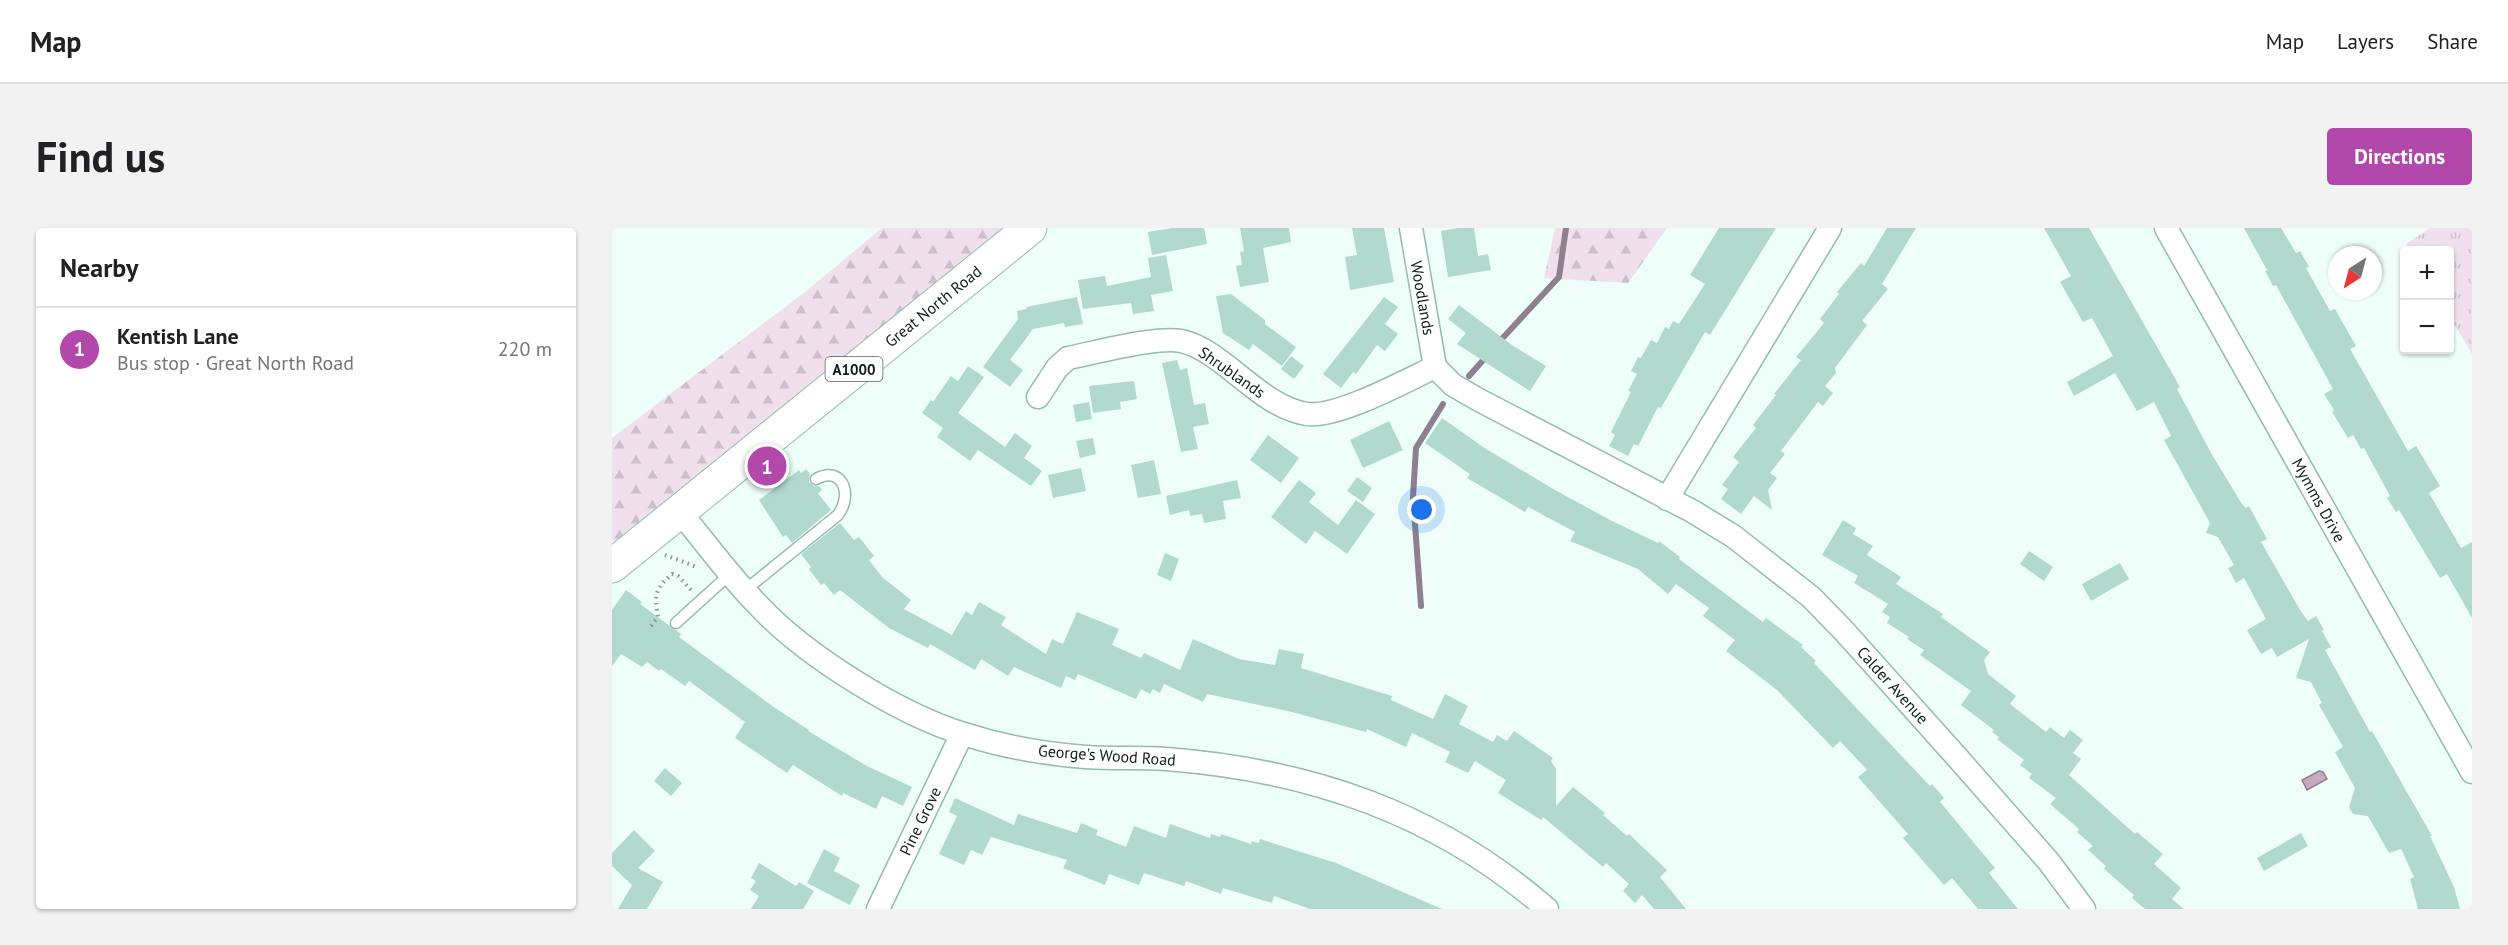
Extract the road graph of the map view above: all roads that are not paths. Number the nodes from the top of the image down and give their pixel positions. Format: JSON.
{"nodes":[{"id":1,"x":1030,"y":228,"type":"edge"},
{"id":2,"x":1412,"y":228,"type":"edge"},
{"id":3,"x":1830,"y":228,"type":"edge"},
{"id":4,"x":2166,"y":228,"type":"edge"},
{"id":5,"x":1435,"y":367,"type":"junction"},
{"id":6,"x":1038,"y":397,"type":"dead end"},
{"id":7,"x":816,"y":479,"type":"dead end"},
{"id":8,"x":1667,"y":499,"type":"junction"},
{"id":9,"x":679,"y":511,"type":"junction"},
{"id":10,"x":612,"y":566,"type":"edge"},
{"id":11,"x":730,"y":574,"type":"junction"},
{"id":12,"x":744,"y":591,"type":"junction"},
{"id":13,"x":676,"y":623,"type":"dead end"},
{"id":14,"x":963,"y":734,"type":"junction"},
{"id":15,"x":2472,"y":772,"type":"edge"},
{"id":16,"x":878,"y":909,"type":"edge"},
{"id":17,"x":1547,"y":909,"type":"edge"},
{"id":18,"x":2084,"y":909,"type":"edge"}],
"edges":[{"from":1,"to":9,"type":"main road","name":"Great North Road","number":"A1000"},
{"from":2,"to":5,"type":"street","name":"Woodlands"},
{"from":3,"to":8,"type":"street"},
{"from":4,"to":15,"type":"street","name":"Mymms Drive"},
{"from":5,"to":6,"type":"street","name":"Shrublands"},
{"from":5,"to":8,"type":"street","name":"Calder Avenue"},
{"from":7,"to":12,"type":"lane"},
{"from":8,"to":18,"type":"street","name":"Calder Avenue"},
{"from":9,"to":10,"type":"main road","name":"Great North Road","number":"A1000"},
{"from":9,"to":11,"type":"street","name":"George's Wood Road"},
{"from":11,"to":12,"type":"street","name":"George's Wood Road"},
{"from":11,"to":13,"type":"lane"},
{"from":12,"to":14,"type":"street","name":"George's Wood Road"},
{"from":14,"to":16,"type":"street","name":"Pine Grove"},
{"from":14,"to":17,"type":"street","name":"George's Wood Road"}]}
